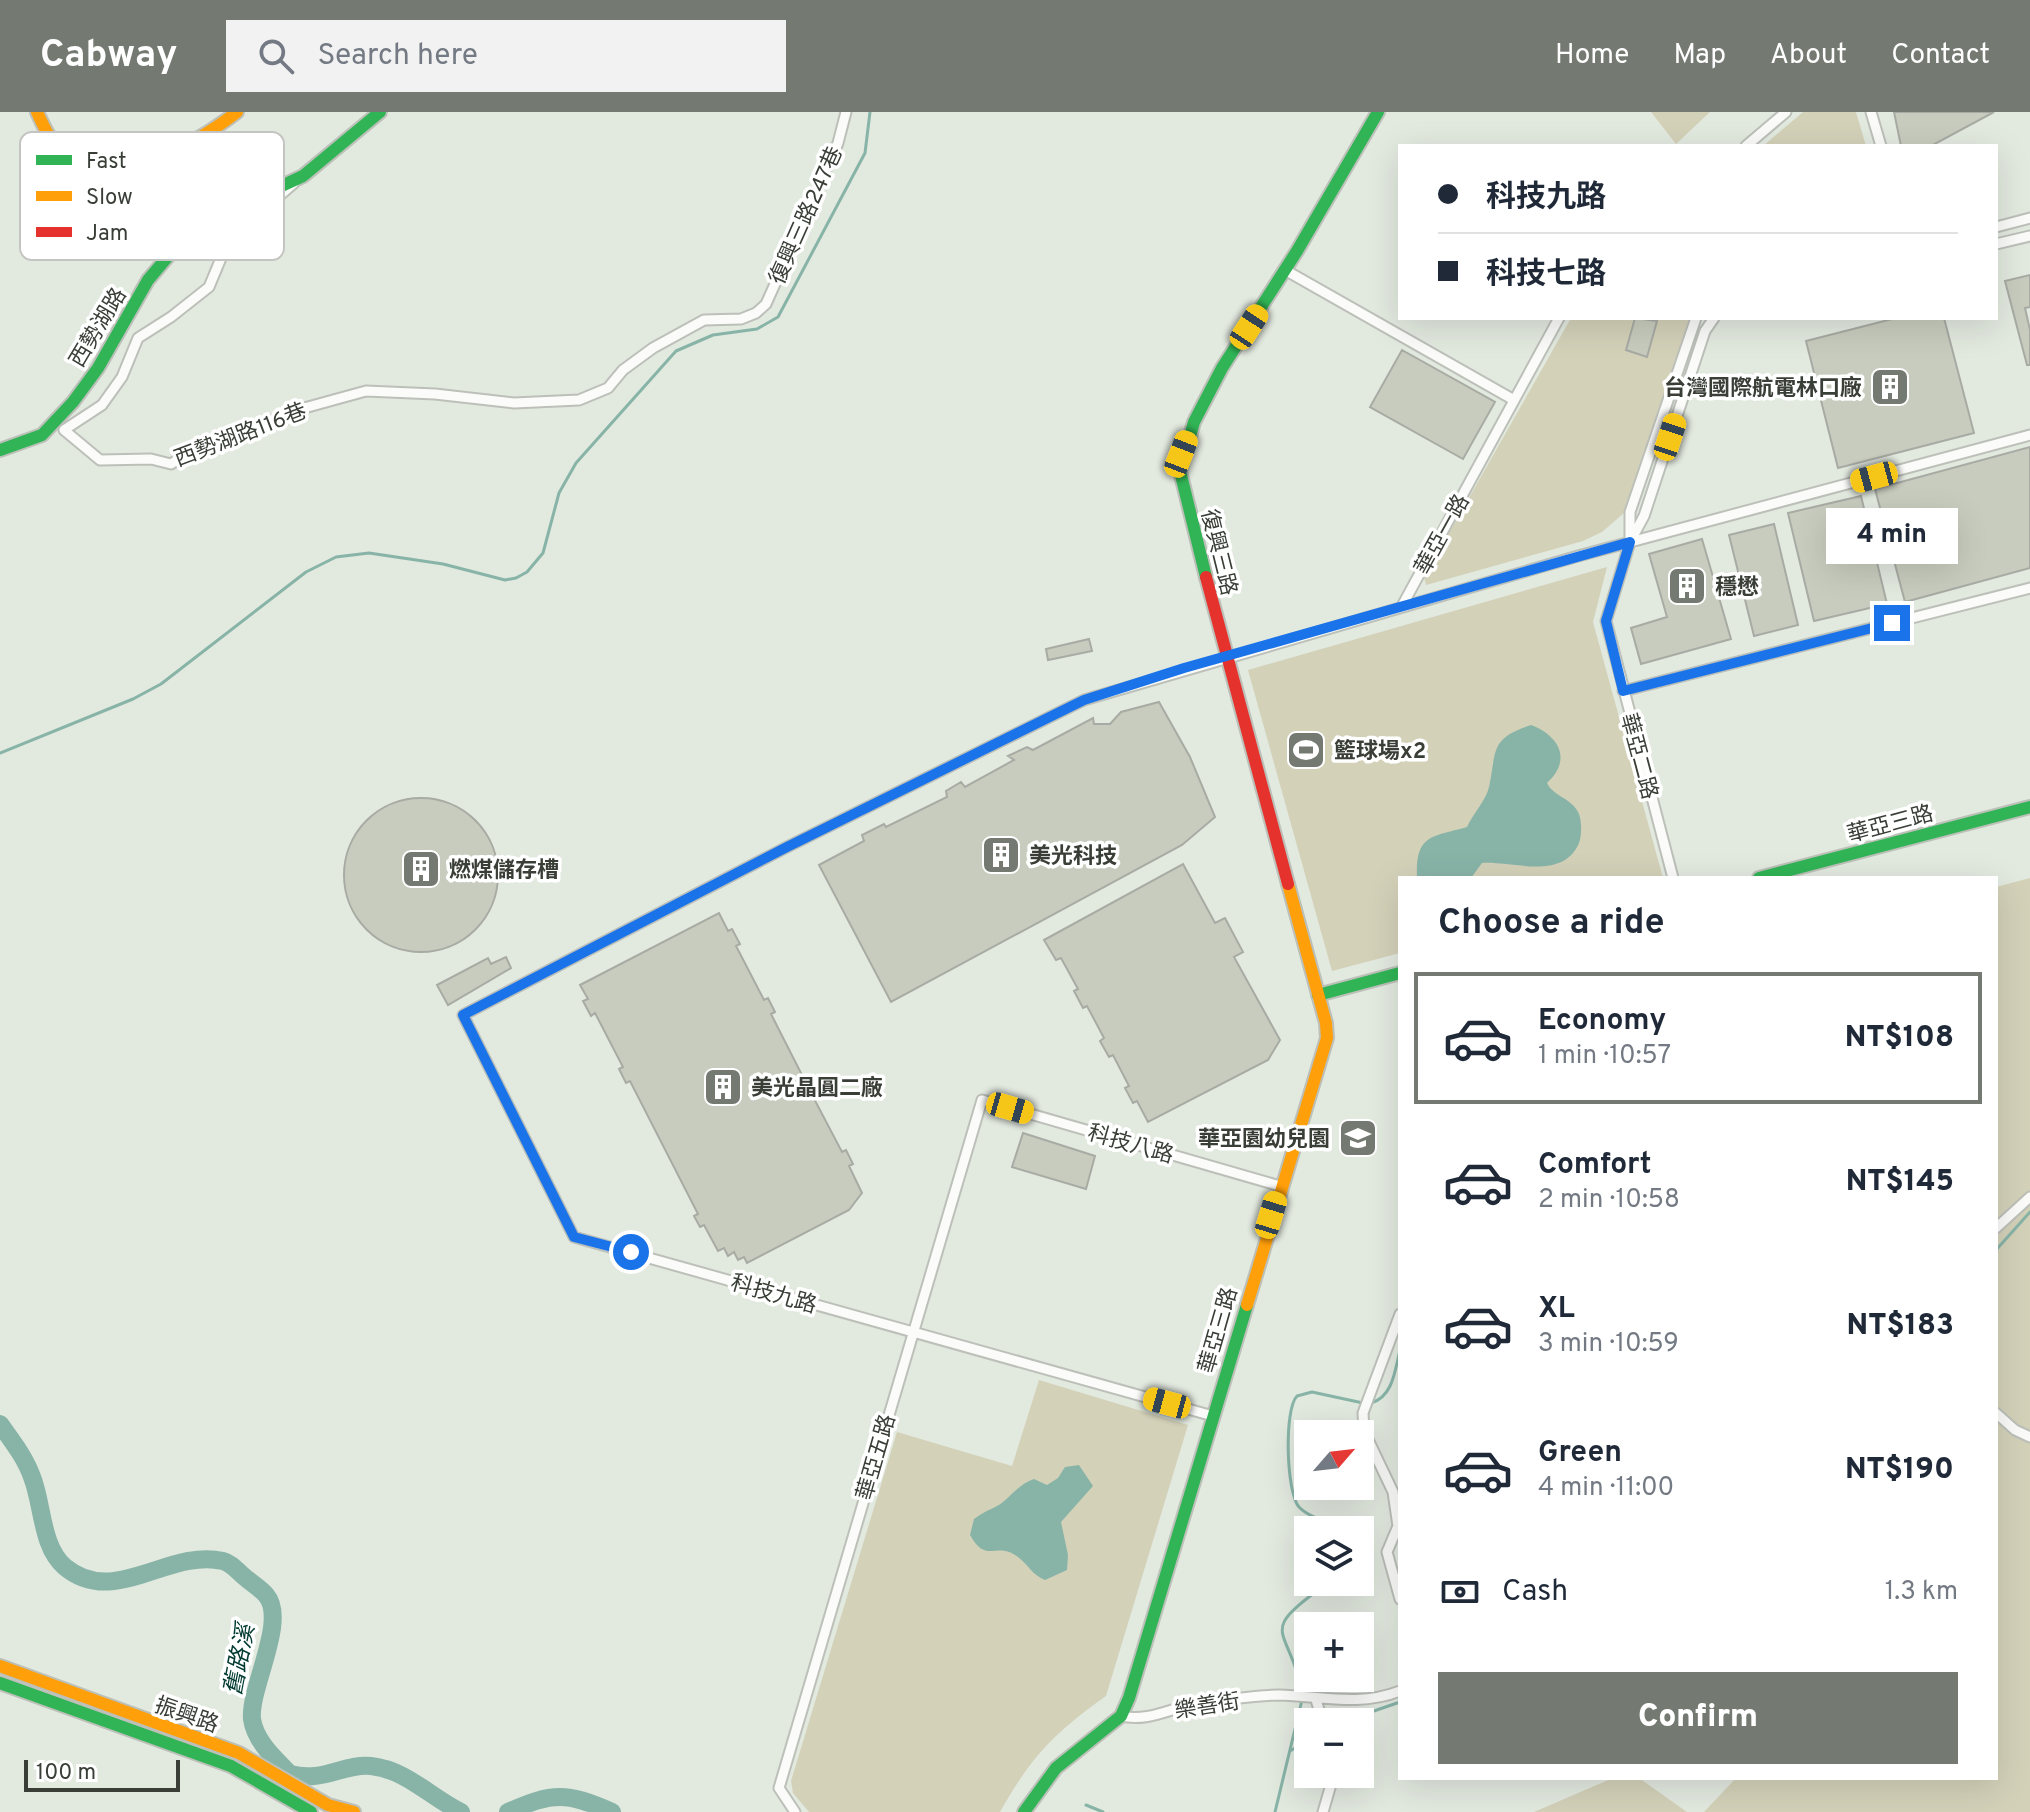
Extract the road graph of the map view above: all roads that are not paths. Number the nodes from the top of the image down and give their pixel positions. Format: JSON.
{"nodes":[{"id":1,"x":37,"y":112,"type":"edge"},
{"id":2,"x":237,"y":112,"type":"edge"},
{"id":3,"x":380,"y":112,"type":"edge"},
{"id":4,"x":846,"y":112,"type":"edge"},
{"id":5,"x":1378,"y":112,"type":"edge"},
{"id":6,"x":1786,"y":112,"type":"edge"},
{"id":7,"x":1871,"y":112,"type":"edge"},
{"id":8,"x":47,"y":132,"type":"edge"},
{"id":9,"x":209,"y":132,"type":"edge"},
{"id":10,"x":1748,"y":144,"type":"edge"},
{"id":11,"x":1880,"y":144,"type":"edge"},
{"id":12,"x":303,"y":176,"type":"junction"},
{"id":13,"x":284,"y":185,"type":"edge"},
{"id":14,"x":284,"y":192,"type":"edge"},
{"id":15,"x":2030,"y":218,"type":"edge"},
{"id":16,"x":1998,"y":226,"type":"edge"},
{"id":17,"x":2030,"y":236,"type":"edge"},
{"id":18,"x":1998,"y":244,"type":"edge"},
{"id":19,"x":165,"y":260,"type":"edge"},
{"id":20,"x":220,"y":260,"type":"edge"},
{"id":21,"x":1285,"y":270,"type":"junction"},
{"id":22,"x":756,"y":313,"type":"joint"},
{"id":23,"x":1558,"y":320,"type":"edge"},
{"id":24,"x":1695,"y":320,"type":"edge"},
{"id":25,"x":1713,"y":320,"type":"edge"},
{"id":26,"x":1514,"y":400,"type":"junction"},
{"id":27,"x":2030,"y":435,"type":"edge"},
{"id":28,"x":0,"y":450,"type":"edge"},
{"id":29,"x":1630,"y":542,"type":"junction"},
{"id":30,"x":2030,"y":588,"type":"edge"},
{"id":31,"x":1402,"y":606,"type":"junction"},
{"id":32,"x":1226,"y":657,"type":"junction"},
{"id":33,"x":1623,"y":691,"type":"junction"},
{"id":34,"x":2030,"y":807,"type":"edge"},
{"id":35,"x":1672,"y":876,"type":"edge"},
{"id":36,"x":1767,"y":876,"type":"edge"},
{"id":37,"x":1398,"y":974,"type":"edge"},
{"id":38,"x":1318,"y":995,"type":"junction"},
{"id":39,"x":982,"y":1100,"type":"joint"},
{"id":40,"x":1280,"y":1186,"type":"junction"},
{"id":41,"x":2030,"y":1197,"type":"edge"},
{"id":42,"x":1998,"y":1226,"type":"edge"},
{"id":43,"x":1398,"y":1319,"type":"edge"},
{"id":44,"x":911,"y":1332,"type":"junction"},
{"id":45,"x":1998,"y":1415,"type":"edge"},
{"id":46,"x":1213,"y":1416,"type":"junction"},
{"id":47,"x":2030,"y":1437,"type":"edge"},
{"id":48,"x":1398,"y":1526,"type":"edge"},
{"id":49,"x":1398,"y":1526,"type":"edge"},
{"id":50,"x":1398,"y":1592,"type":"edge"},
{"id":51,"x":0,"y":1666,"type":"edge"},
{"id":52,"x":0,"y":1683,"type":"edge"},
{"id":53,"x":1398,"y":1692,"type":"edge"},
{"id":54,"x":1313,"y":1700,"type":"junction"},
{"id":55,"x":1317,"y":1708,"type":"edge"},
{"id":56,"x":1121,"y":1716,"type":"junction"},
{"id":57,"x":1330,"y":1788,"type":"edge"},
{"id":58,"x":311,"y":1812,"type":"edge"},
{"id":59,"x":354,"y":1812,"type":"edge"},
{"id":60,"x":795,"y":1812,"type":"edge"},
{"id":61,"x":1024,"y":1812,"type":"edge"},
{"id":62,"x":1323,"y":1812,"type":"edge"}],
"edges":[{"from":1,"to":8,"type":"street"},
{"from":2,"to":9,"type":"street"},
{"from":3,"to":12,"type":"street","name":"西勢湖路"},
{"from":4,"to":22,"type":"street","name":"復興三路247巷"},
{"from":5,"to":21,"type":"street","name":"復興三路"},
{"from":6,"to":10,"type":"street"},
{"from":7,"to":11,"type":"street"},
{"from":12,"to":13,"type":"street","name":"西勢湖路"},
{"from":12,"to":14,"type":"street","name":"西勢湖路116巷"},
{"from":15,"to":16,"type":"street"},
{"from":17,"to":18,"type":"street"},
{"from":19,"to":28,"type":"street","name":"西勢湖路"},
{"from":20,"to":22,"type":"street","name":"西勢湖路116巷"},
{"from":21,"to":26,"type":"street"},
{"from":21,"to":32,"type":"street","name":"復興三路"},
{"from":23,"to":26,"type":"street","name":"華亞一路"},
{"from":24,"to":29,"type":"street","name":"華亞二路"},
{"from":25,"to":29,"type":"street","name":"華亞二路"},
{"from":26,"to":31,"type":"street","name":"華亞一路"},
{"from":27,"to":29,"type":"street"},
{"from":29,"to":31,"type":"street"},
{"from":29,"to":33,"type":"street","name":"華亞二路"},
{"from":30,"to":33,"type":"street"},
{"from":31,"to":32,"type":"street"},
{"from":32,"to":38,"type":"street","name":"復興三路"},
{"from":32,"to":44,"type":"street","name":"科技九路"},
{"from":33,"to":35,"type":"street","name":"華亞二路"},
{"from":34,"to":36,"type":"street","name":"華亞三路"},
{"from":37,"to":38,"type":"street"},
{"from":38,"to":40,"type":"street","name":"華亞三路"},
{"from":39,"to":40,"type":"street","name":"科技八路"},
{"from":39,"to":44,"type":"street","name":"華亞五路"},
{"from":40,"to":46,"type":"street","name":"華亞三路"},
{"from":41,"to":42,"type":"street"},
{"from":43,"to":49,"type":"street"},
{"from":44,"to":46,"type":"street","name":"科技九路"},
{"from":44,"to":60,"type":"street","name":"華亞五路"},
{"from":45,"to":47,"type":"street"},
{"from":46,"to":56,"type":"street","name":"華亞三路"},
{"from":48,"to":50,"type":"street"},
{"from":51,"to":59,"type":"street","name":"振興路"},
{"from":52,"to":58,"type":"street","name":"振興路"},
{"from":53,"to":54,"type":"street"},
{"from":54,"to":55,"type":"street"},
{"from":54,"to":56,"type":"street","name":"樂善街"},
{"from":56,"to":61,"type":"street"},
{"from":57,"to":62,"type":"street"}]}
